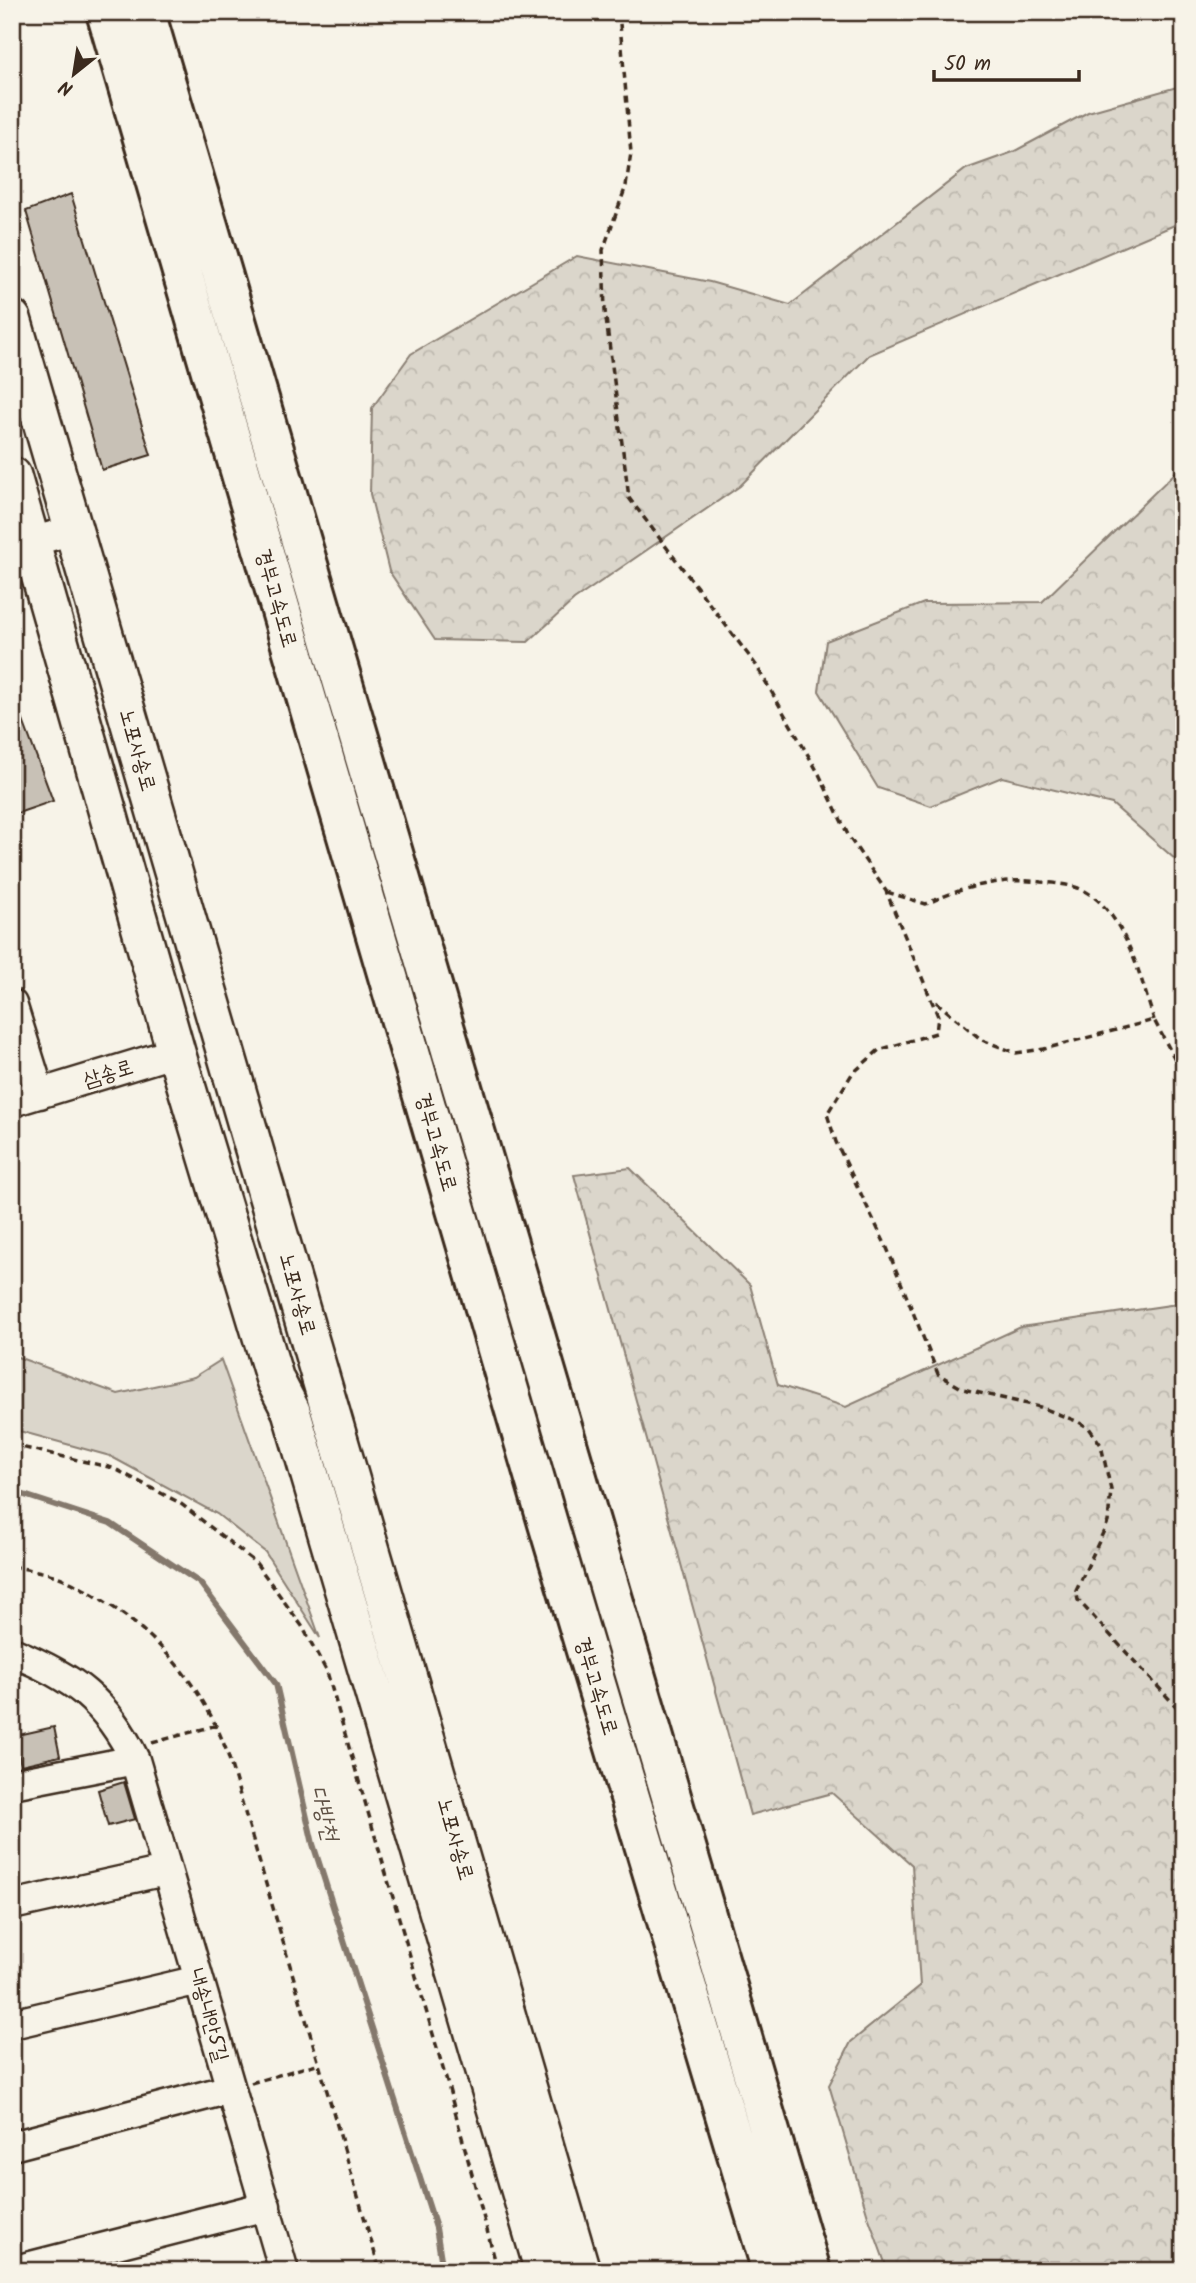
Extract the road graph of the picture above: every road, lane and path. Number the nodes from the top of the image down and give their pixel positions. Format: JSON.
{"nodes":[{"id":1,"x":106,"y":12,"type":"edge"},
{"id":2,"x":145,"y":12,"type":"edge"},
{"id":3,"x":619,"y":12,"type":"edge"},
{"id":4,"x":12,"y":319,"type":"edge"},
{"id":5,"x":12,"y":476,"type":"edge"},
{"id":6,"x":74,"y":530,"type":"junction"},
{"id":7,"x":22,"y":544,"type":"edge"},
{"id":8,"x":886,"y":891,"type":"junction"},
{"id":9,"x":934,"y":1001,"type":"junction"},
{"id":10,"x":12,"y":1004,"type":"edge"},
{"id":11,"x":1154,"y":1020,"type":"junction"},
{"id":12,"x":176,"y":1052,"type":"junction"},
{"id":13,"x":1184,"y":1076,"type":"edge"},
{"id":14,"x":40,"y":1094,"type":"junction"},
{"id":15,"x":12,"y":1102,"type":"edge"},
{"id":16,"x":12,"y":1445,"type":"edge"},
{"id":17,"x":12,"y":1566,"type":"edge"},
{"id":18,"x":12,"y":1652,"type":"edge"},
{"id":19,"x":1184,"y":1715,"type":"edge"},
{"id":20,"x":217,"y":1725,"type":"junction"},
{"id":21,"x":132,"y":1755,"type":"junction"},
{"id":22,"x":12,"y":1784,"type":"edge"},
{"id":23,"x":165,"y":1871,"type":"junction"},
{"id":24,"x":12,"y":1905,"type":"edge"},
{"id":25,"x":199,"y":1980,"type":"junction"},
{"id":26,"x":12,"y":2024,"type":"edge"},
{"id":27,"x":320,"y":2063,"type":"junction"},
{"id":28,"x":230,"y":2089,"type":"junction"},
{"id":29,"x":12,"y":2146,"type":"edge"},
{"id":30,"x":266,"y":2206,"type":"junction"},
{"id":31,"x":17,"y":2262,"type":"edge"},
{"id":32,"x":284,"y":2271,"type":"edge"},
{"id":33,"x":380,"y":2271,"type":"edge"},
{"id":34,"x":498,"y":2271,"type":"edge"},
{"id":35,"x":544,"y":2271,"type":"edge"},
{"id":36,"x":581,"y":2271,"type":"edge"},
{"id":37,"x":772,"y":2271,"type":"edge"},
{"id":38,"x":811,"y":2271,"type":"edge"}],
"edges":[{"from":1,"to":37,"type":"highway","name":"경부고속도로"},
{"from":2,"to":38,"type":"highway","name":"경부고속도로"},
{"from":3,"to":8,"type":"path"},
{"from":4,"to":6,"type":"main road","name":"노포사송로"},
{"from":5,"to":7,"type":"main road","name":"노포사송로"},
{"from":6,"to":7,"type":"street"},
{"from":6,"to":36,"type":"main road","name":"노포사송로"},
{"from":7,"to":12,"type":"main road","name":"노포사송로"},
{"from":8,"to":9,"type":"path"},
{"from":8,"to":11,"type":"path"},
{"from":9,"to":11,"type":"path"},
{"from":9,"to":19,"type":"path"},
{"from":10,"to":14,"type":"street"},
{"from":11,"to":13,"type":"path"},
{"from":12,"to":14,"type":"street","name":"삼송로"},
{"from":12,"to":35,"type":"main road","name":"노포사송로"},
{"from":14,"to":15,"type":"street","name":"삼송로"},
{"from":16,"to":34,"type":"path"},
{"from":17,"to":20,"type":"path"},
{"from":18,"to":21,"type":"street","name":"내송내안5길"},
{"from":20,"to":21,"type":"path"},
{"from":20,"to":27,"type":"path"},
{"from":21,"to":22,"type":"street"},
{"from":21,"to":23,"type":"street","name":"내송내안5길"},
{"from":23,"to":24,"type":"street"},
{"from":23,"to":25,"type":"street","name":"내송내안5길"},
{"from":25,"to":26,"type":"street"},
{"from":25,"to":28,"type":"street","name":"내송내안5길"},
{"from":27,"to":28,"type":"path"},
{"from":27,"to":33,"type":"path"},
{"from":28,"to":29,"type":"street"},
{"from":28,"to":30,"type":"street","name":"내송내안5길"},
{"from":30,"to":31,"type":"street"},
{"from":30,"to":32,"type":"street","name":"내송내안5길"}]}
